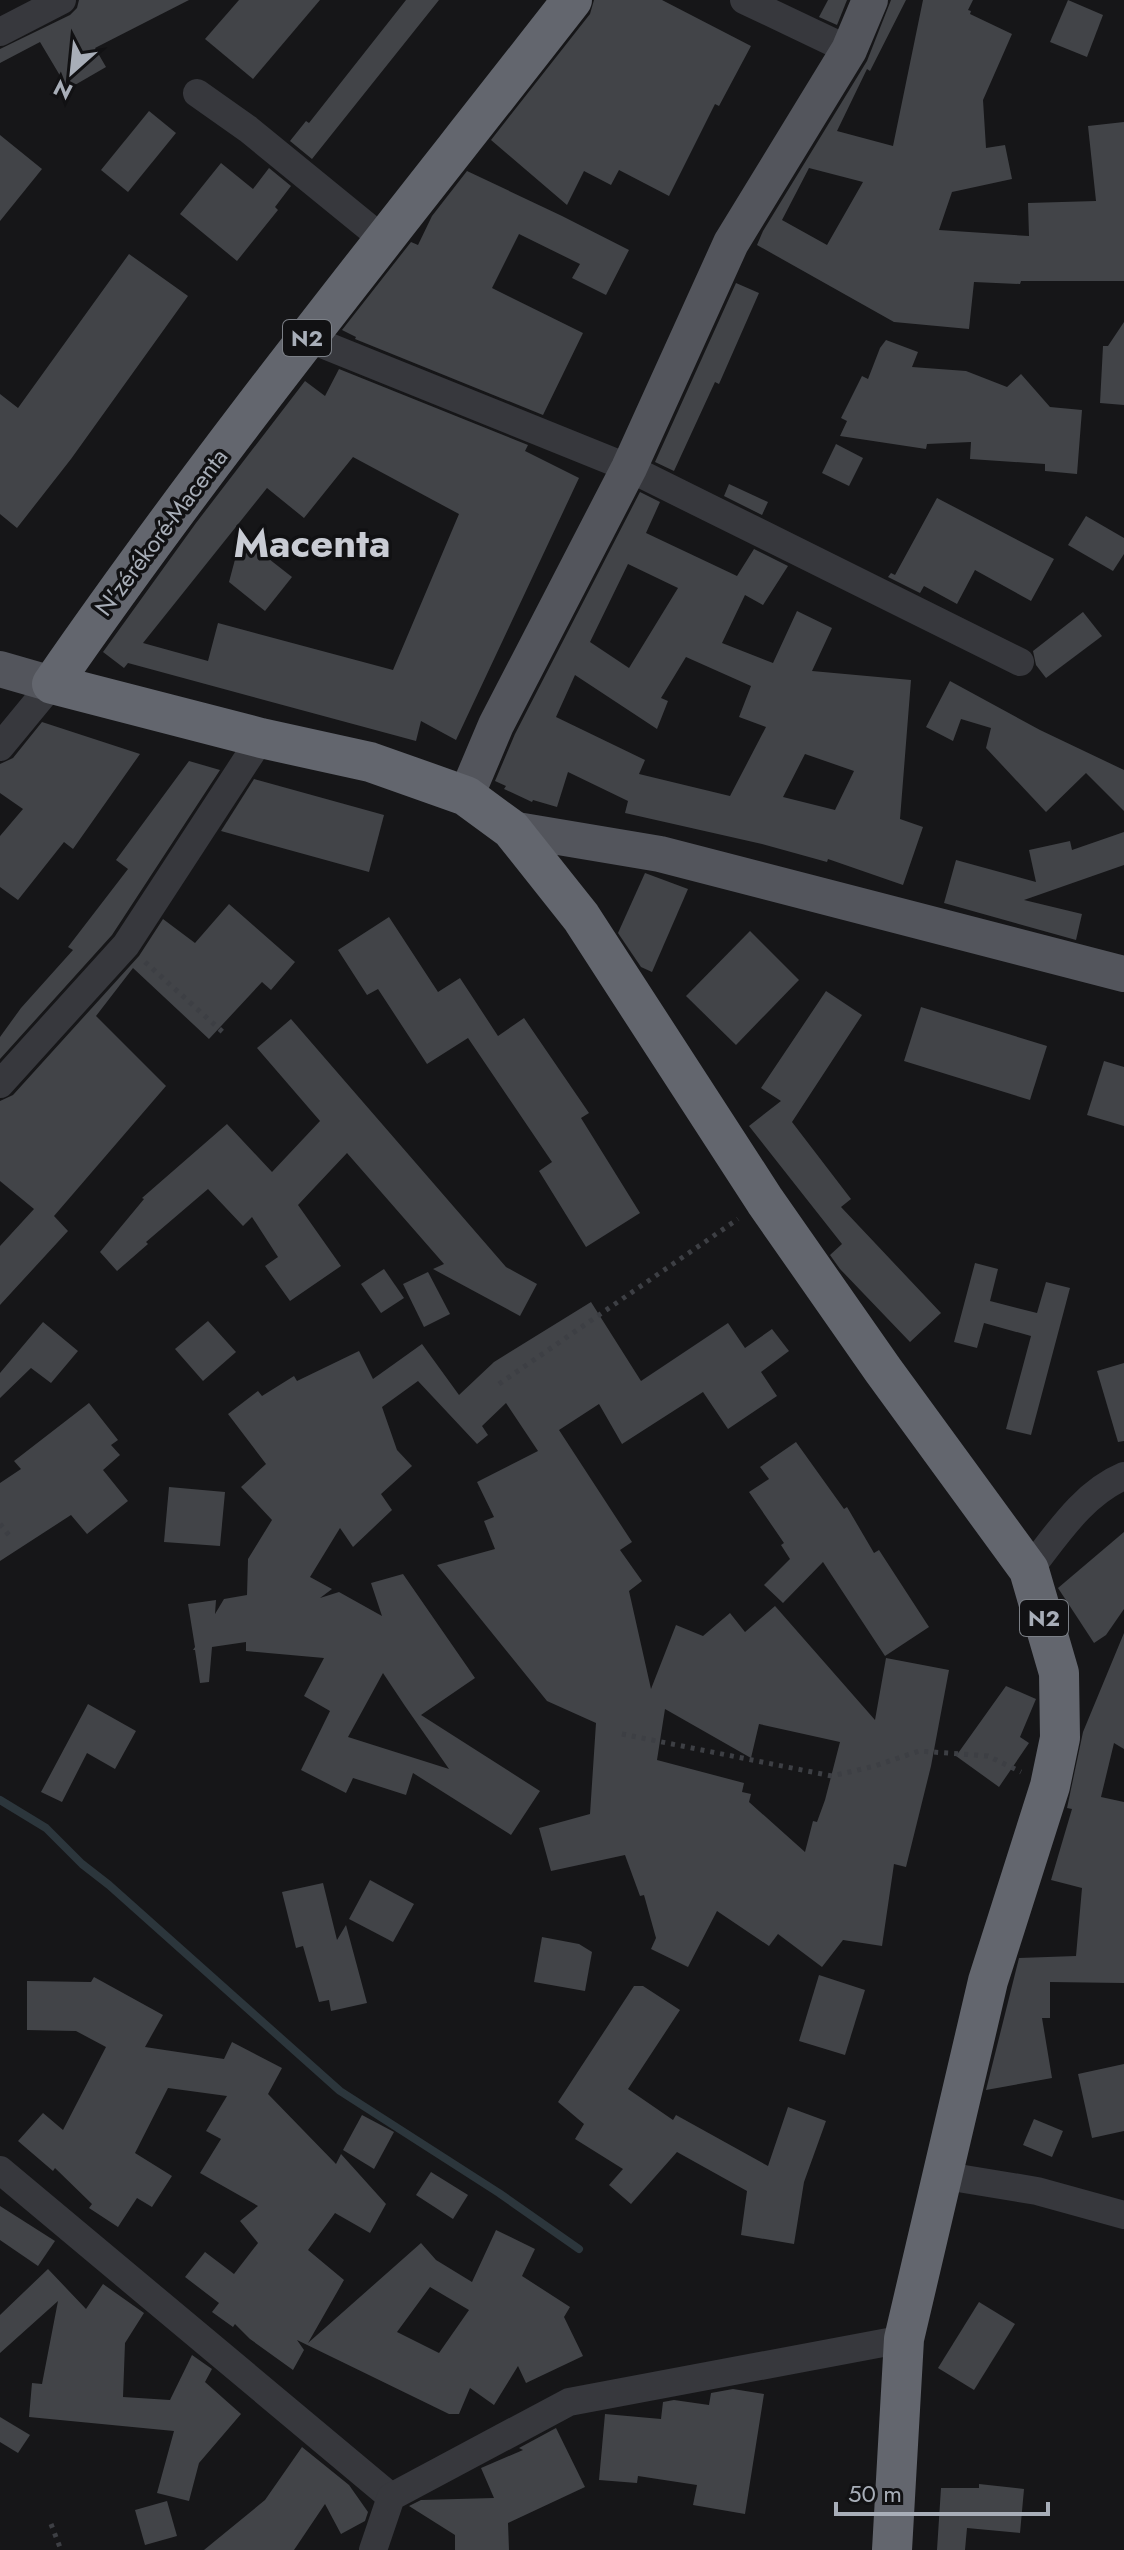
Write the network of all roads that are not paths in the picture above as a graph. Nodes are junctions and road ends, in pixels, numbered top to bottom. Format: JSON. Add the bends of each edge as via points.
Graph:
{"nodes":[{"id":1,"x":62,"y":0,"type":"edge"},
{"id":2,"x":572,"y":0,"type":"edge"},
{"id":3,"x":744,"y":0,"type":"edge"},
{"id":4,"x":870,"y":0,"type":"edge"},
{"id":5,"x":0,"y":32,"type":"edge"},
{"id":6,"x":849,"y":50,"type":"junction"},
{"id":7,"x":197,"y":93,"type":"dead end"},
{"id":8,"x":384,"y":240,"type":"junction"},
{"id":9,"x":307,"y":338,"type":"junction"},
{"id":10,"x":629,"y":468,"type":"junction"},
{"id":11,"x":1020,"y":662,"type":"dead end"},
{"id":12,"x":0,"y":669,"type":"edge"},
{"id":13,"x":52,"y":684,"type":"junction"},
{"id":14,"x":261,"y":738,"type":"junction"},
{"id":15,"x":0,"y":747,"type":"edge"},
{"id":16,"x":466,"y":796,"type":"junction"},
{"id":17,"x":511,"y":829,"type":"junction"},
{"id":18,"x":1124,"y":974,"type":"edge"},
{"id":19,"x":0,"y":1084,"type":"edge"},
{"id":20,"x":1124,"y":1476,"type":"edge"},
{"id":21,"x":1029,"y":1570,"type":"junction"},
{"id":22,"x":0,"y":2170,"type":"edge"},
{"id":23,"x":940,"y":2175,"type":"junction"},
{"id":24,"x":1124,"y":2215,"type":"edge"},
{"id":25,"x":904,"y":2339,"type":"junction"},
{"id":26,"x":391,"y":2497,"type":"junction"},
{"id":27,"x":373,"y":2550,"type":"edge"},
{"id":28,"x":892,"y":2550,"type":"edge"}],
"edges":[{"from":1,"to":5,"type":"street"},
{"from":2,"to":8,"type":"highway","name":"N'zérékoré-Macenta","number":"N2"},
{"from":3,"to":6,"type":"street"},
{"from":4,"to":6,"type":"main road"},
{"from":6,"to":10,"type":"main road","via":[[731,243]]},
{"from":7,"to":8,"type":"street"},
{"from":8,"to":9,"type":"highway","name":"N'zérékoré-Macenta","number":"N2"},
{"from":9,"to":10,"type":"street"},
{"from":9,"to":13,"type":"highway","name":"N'zérékoré-Macenta","number":"N2"},
{"from":10,"to":11,"type":"street"},
{"from":10,"to":16,"type":"main road","via":[[496,725]]},
{"from":12,"to":13,"type":"main road"},
{"from":13,"to":14,"type":"highway","number":"N2"},
{"from":13,"to":15,"type":"street"},
{"from":14,"to":16,"type":"highway","number":"N2","via":[[370,762]]},
{"from":14,"to":19,"type":"street","via":[[126,945]]},
{"from":16,"to":17,"type":"highway","number":"N2"},
{"from":17,"to":18,"type":"main road","via":[[660,854]]},
{"from":17,"to":21,"type":"highway","number":"N2","via":[[581,917],[765,1201]]},
{"from":20,"to":21,"type":"street","via":[[1109,1482],[1071,1516]]},
{"from":21,"to":23,"type":"highway","number":"N2","via":[[1059,1673],[1060,1738],[1050,1786],[988,1981]]},
{"from":22,"to":26,"type":"street"},
{"from":23,"to":24,"type":"street","via":[[1037,2191]]},
{"from":23,"to":25,"type":"highway","number":"N2"},
{"from":25,"to":26,"type":"street","via":[[569,2402]]},
{"from":25,"to":28,"type":"highway","number":"N2"},
{"from":26,"to":27,"type":"street"}]}
